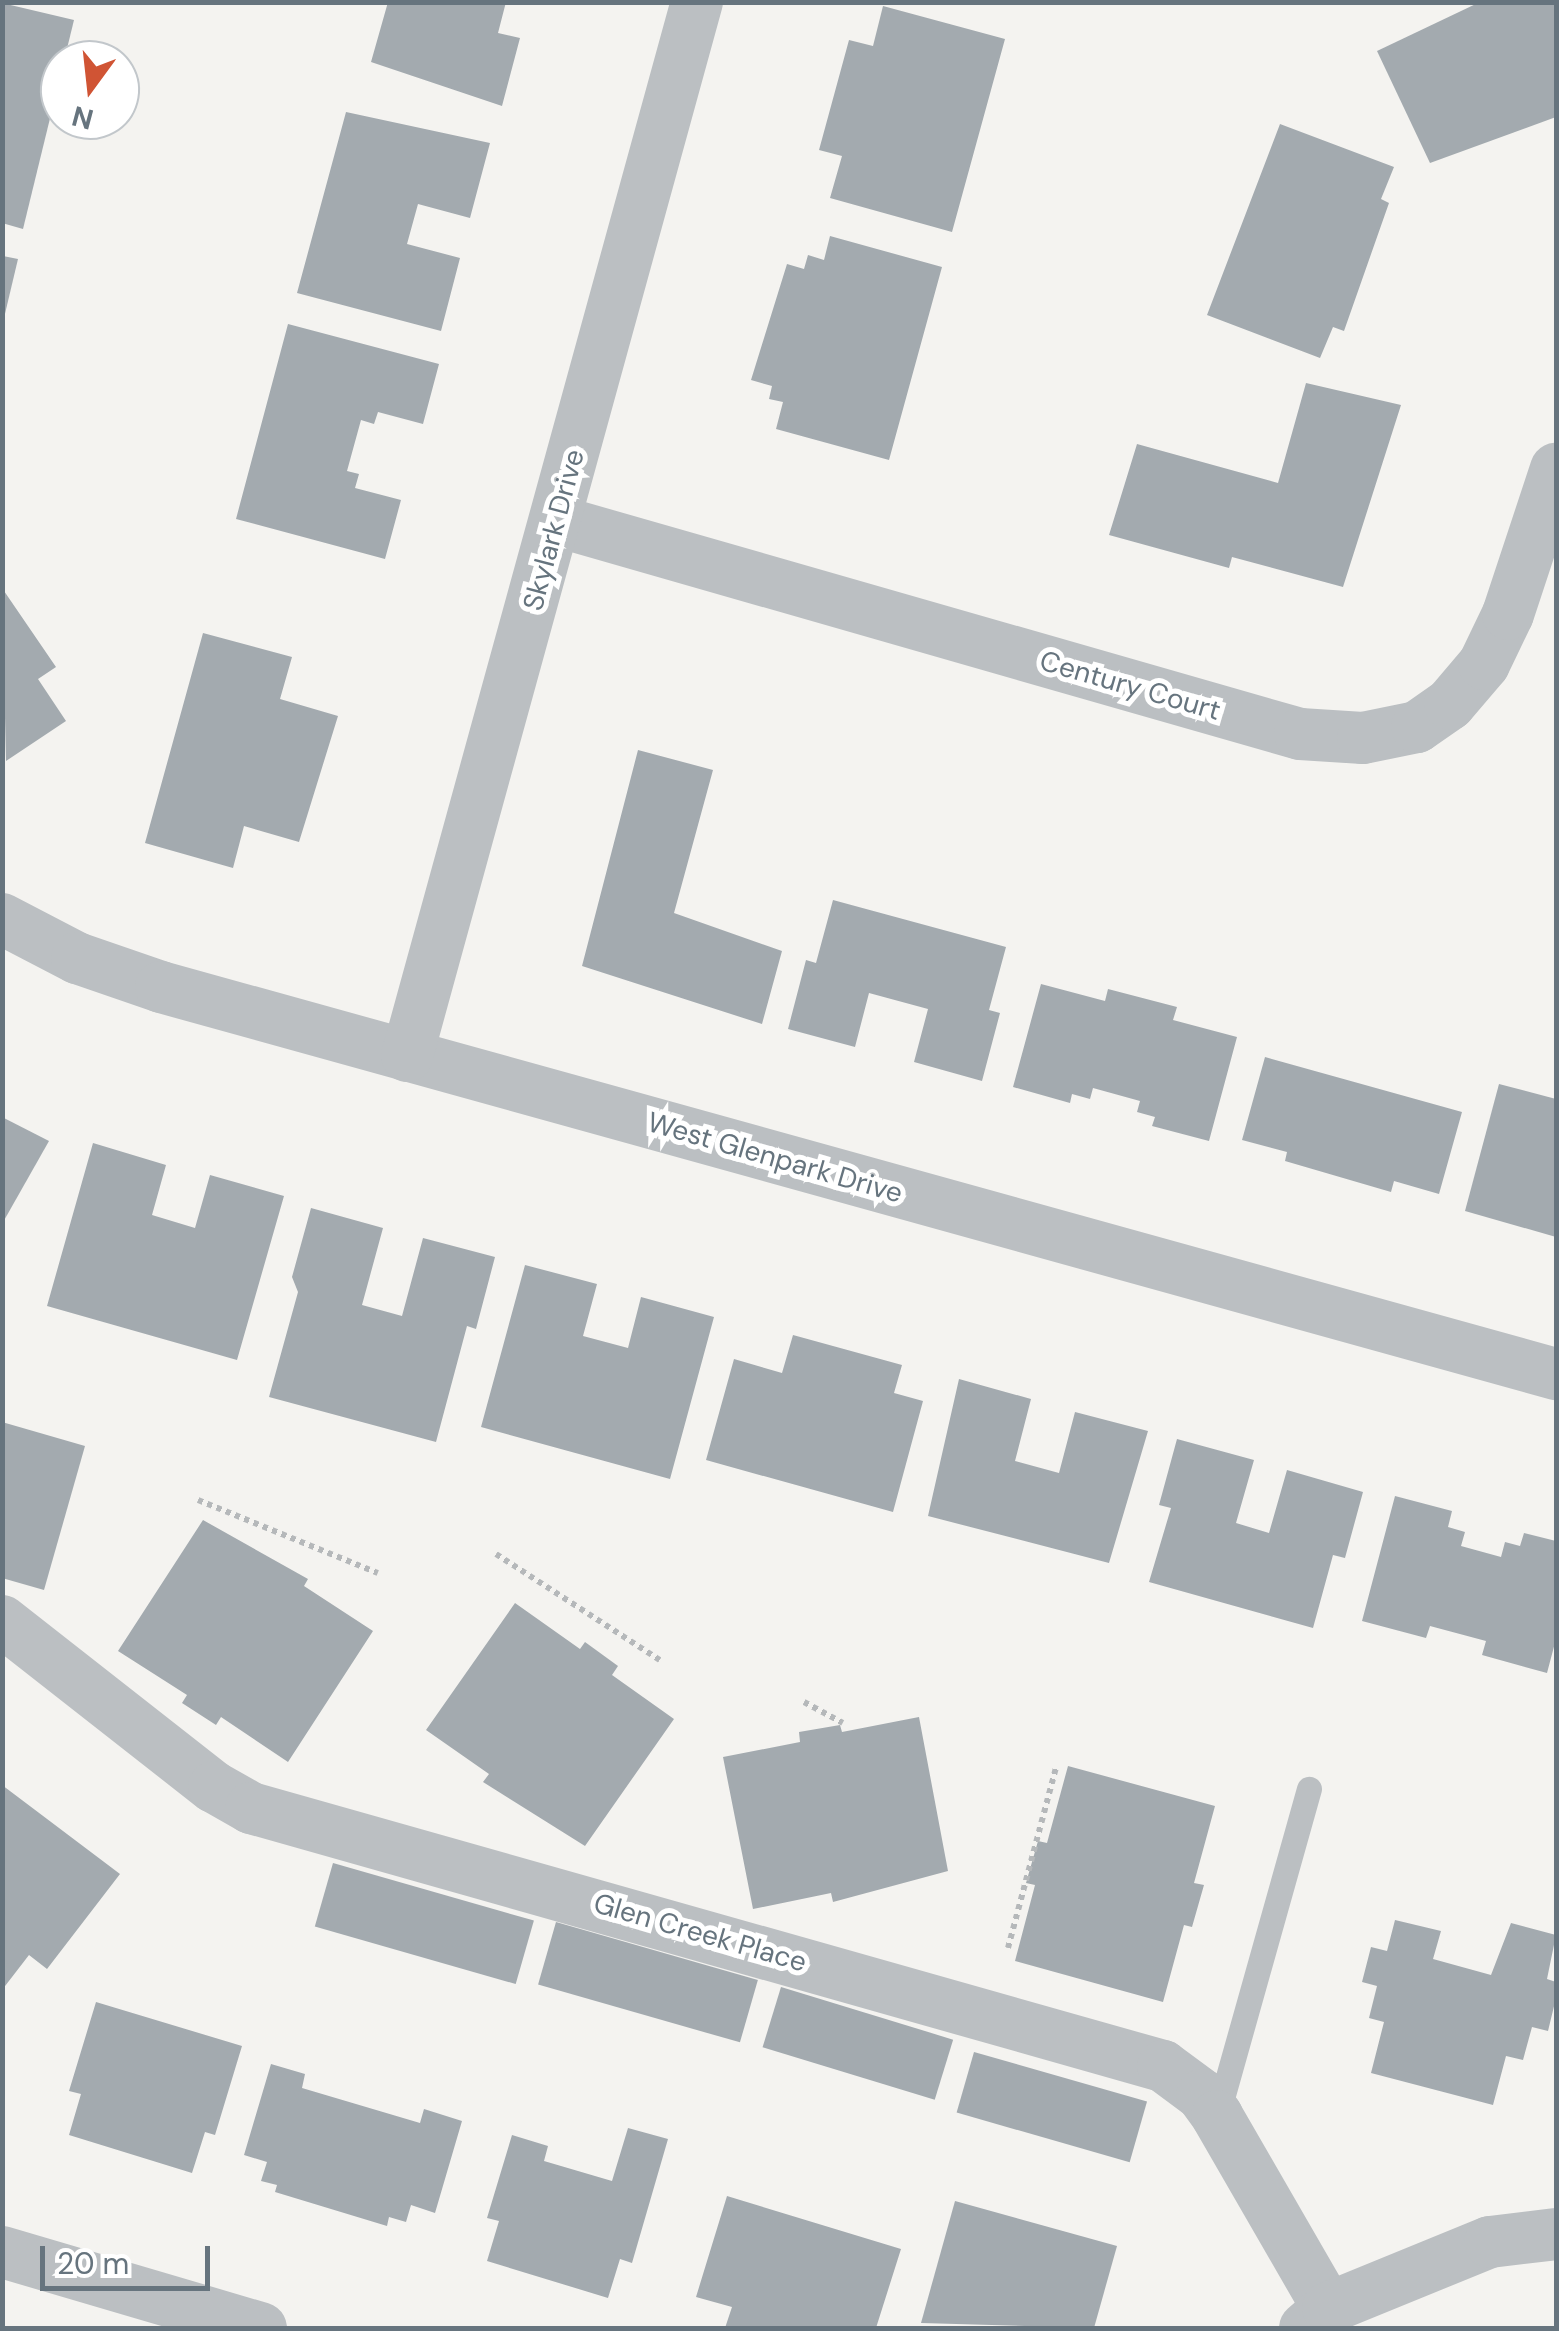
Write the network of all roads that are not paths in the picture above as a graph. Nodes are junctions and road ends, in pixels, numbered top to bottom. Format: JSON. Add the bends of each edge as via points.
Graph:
{"nodes":[{"id":1,"x":697,"y":2,"type":"edge"},
{"id":2,"x":1556,"y":469,"type":"edge"},
{"id":3,"x":557,"y":521,"type":"junction"},
{"id":4,"x":2,"y":920,"type":"edge"},
{"id":5,"x":408,"y":1056,"type":"junction"},
{"id":6,"x":1556,"y":1374,"type":"edge"},
{"id":7,"x":2,"y":1621,"type":"edge"},
{"id":8,"x":1309,"y":1789,"type":"dead end"},
{"id":9,"x":1217,"y":2116,"type":"junction"},
{"id":10,"x":1556,"y":2234,"type":"edge"},
{"id":11,"x":2,"y":2252,"type":"edge"},
{"id":12,"x":1317,"y":2318,"type":"edge"},
{"id":13,"x":261,"y":2328,"type":"edge"}],
"edges":[{"from":1,"to":3,"type":"street","name":"Skylark Drive"},
{"from":2,"to":3,"type":"street","name":"Century Court","via":[[1508,614],[1484,664],[1450,704],[1418,727],[1363,738],[1300,734]]},
{"from":3,"to":5,"type":"street","name":"Skylark Drive"},
{"from":4,"to":5,"type":"street","name":"West Glenpark Drive","via":[[77,958],[160,987]]},
{"from":5,"to":6,"type":"street","name":"West Glenpark Drive"},
{"from":7,"to":9,"type":"street","name":"Glen Creek Place","via":[[214,1788],[251,1808],[1122,2050],[1163,2066]]},
{"from":8,"to":9,"type":"lane"},
{"from":9,"to":12,"type":"street","name":"Glen Creek Place"},
{"from":10,"to":12,"type":"street","via":[[1490,2242]]},
{"from":11,"to":13,"type":"street"}]}
